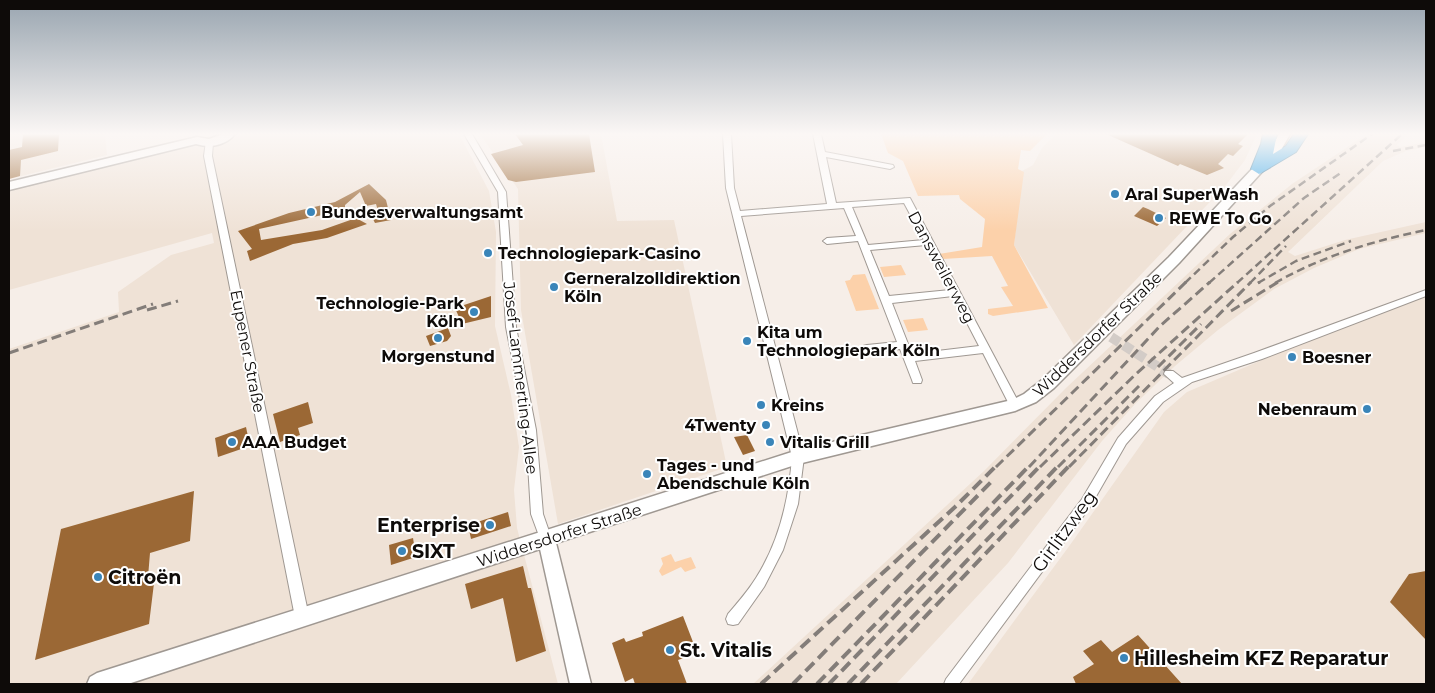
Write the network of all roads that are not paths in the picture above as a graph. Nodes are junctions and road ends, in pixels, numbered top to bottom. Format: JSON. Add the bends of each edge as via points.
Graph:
{"nodes":[{"id":1,"x":84,"y":166,"type":"edge"},
{"id":2,"x":210,"y":166,"type":"edge"},
{"id":3,"x":487,"y":166,"type":"edge"},
{"id":4,"x":727,"y":166,"type":"edge"},
{"id":5,"x":824,"y":166,"type":"edge"},
{"id":6,"x":886,"y":166,"type":"edge"},
{"id":7,"x":1261,"y":166,"type":"edge"},
{"id":8,"x":1263,"y":166,"type":"edge"},
{"id":9,"x":890,"y":167,"type":"dead end"},
{"id":10,"x":1259,"y":169,"type":"junction"},
{"id":11,"x":9,"y":186,"type":"edge"},
{"id":12,"x":847,"y":205,"type":"junction"},
{"id":13,"x":832,"y":206,"type":"junction"},
{"id":14,"x":736,"y":214,"type":"junction"},
{"id":15,"x":860,"y":238,"type":"junction"},
{"id":16,"x":828,"y":241,"type":"dead end"},
{"id":17,"x":929,"y":242,"type":"junction"},
{"id":18,"x":865,"y":248,"type":"junction"},
{"id":19,"x":956,"y":293,"type":"junction"},
{"id":20,"x":1426,"y":293,"type":"edge"},
{"id":21,"x":885,"y":300,"type":"junction"},
{"id":22,"x":903,"y":345,"type":"junction"},
{"id":23,"x":867,"y":349,"type":"dead end"},
{"id":24,"x":985,"y":349,"type":"junction"},
{"id":25,"x":908,"y":358,"type":"junction"},
{"id":26,"x":1169,"y":374,"type":"tunnel mouth"},
{"id":27,"x":917,"y":380,"type":"dead end"},
{"id":28,"x":1181,"y":383,"type":"junction"},
{"id":29,"x":1015,"y":405,"type":"junction"},
{"id":30,"x":798,"y":457,"type":"junction"},
{"id":31,"x":546,"y":540,"type":"junction"},
{"id":32,"x":302,"y":617,"type":"junction"},
{"id":33,"x":733,"y":618,"type":"dead end"},
{"id":34,"x":97,"y":684,"type":"edge"},
{"id":35,"x":581,"y":684,"type":"edge"},
{"id":36,"x":952,"y":684,"type":"edge"}],
"edges":[{"from":1,"to":11,"type":"main road"},
{"from":2,"to":32,"type":"street","name":"Eupener Straße"},
{"from":3,"to":31,"type":"street","name":"Josef-Lammerting-Allee","via":[[502,192],[511,327],[531,430],[537,514]]},
{"from":4,"to":14,"type":"street"},
{"from":5,"to":13,"type":"street"},
{"from":6,"to":9,"type":"street"},
{"from":7,"to":10,"type":"main road","name":"Widdersdorfer Straße"},
{"from":8,"to":10,"type":"highway"},
{"from":10,"to":29,"type":"main road","name":"Widdersdorfer Straße","via":[[1106,334],[1043,389]]},
{"from":12,"to":13,"type":"street","name":"Dansweilerweg"},
{"from":12,"to":15,"type":"street"},
{"from":12,"to":17,"type":"street","name":"Dansweilerweg","via":[[907,200]]},
{"from":13,"to":14,"type":"street","name":"Dansweilerweg"},
{"from":14,"to":30,"type":"street"},
{"from":15,"to":16,"type":"street"},
{"from":15,"to":18,"type":"street"},
{"from":17,"to":18,"type":"street"},
{"from":17,"to":19,"type":"street","name":"Dansweilerweg"},
{"from":18,"to":21,"type":"street"},
{"from":19,"to":21,"type":"street"},
{"from":19,"to":24,"type":"street","name":"Dansweilerweg"},
{"from":20,"to":28,"type":"street","name":"Girlitzweg"},
{"from":21,"to":22,"type":"street","via":[[901,333]]},
{"from":22,"to":23,"type":"street"},
{"from":22,"to":25,"type":"street"},
{"from":24,"to":25,"type":"street"},
{"from":24,"to":29,"type":"street","name":"Dansweilerweg"},
{"from":25,"to":27,"type":"street"},
{"from":26,"to":28,"type":"street"},
{"from":28,"to":36,"type":"street","name":"Girlitzweg","via":[[1159,399],[1122,441],[1086,504]]},
{"from":29,"to":30,"type":"main road","name":"Widdersdorfer Straße"},
{"from":30,"to":31,"type":"main road","name":"Widdersdorfer Straße"},
{"from":30,"to":33,"type":"street","via":[[795,487],[783,532],[763,578]]},
{"from":31,"to":32,"type":"main road","name":"Widdersdorfer Straße"},
{"from":31,"to":35,"type":"main road"},
{"from":32,"to":34,"type":"main road","name":"Widdersdorfer Straße"}]}
